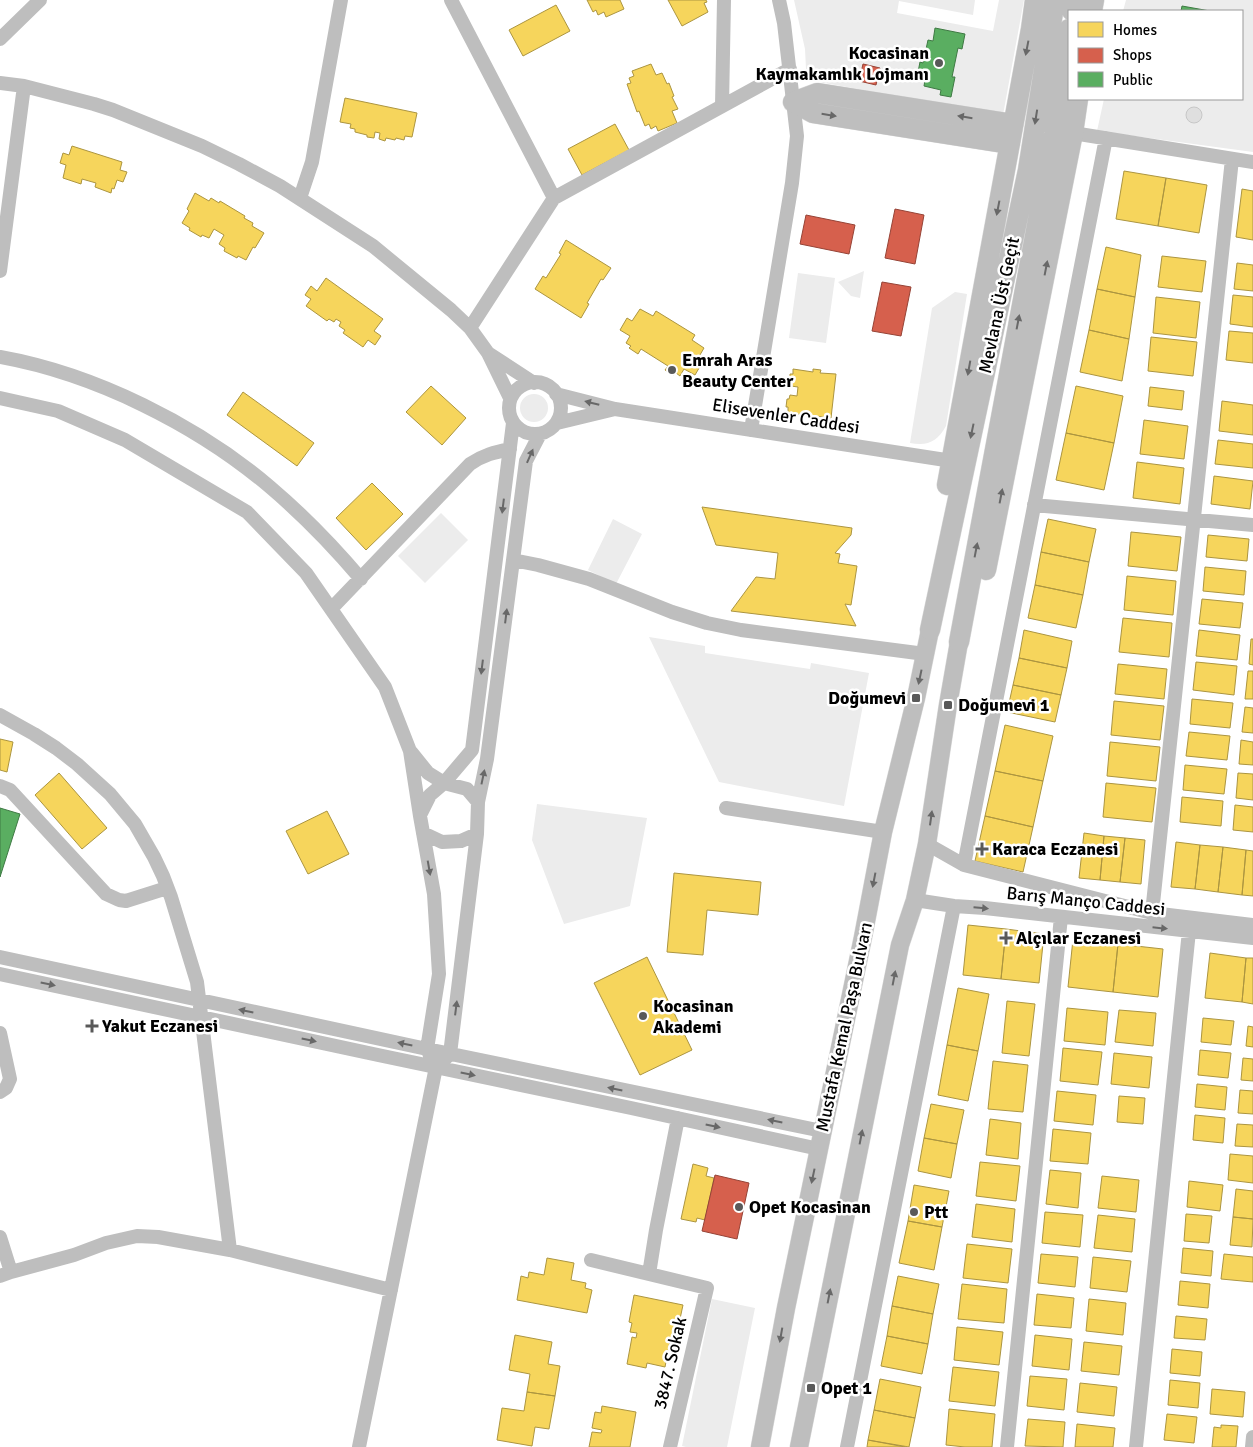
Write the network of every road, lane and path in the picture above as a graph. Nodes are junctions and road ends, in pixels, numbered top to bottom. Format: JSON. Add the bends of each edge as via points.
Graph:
{"nodes":[{"id":1,"x":40,"y":0,"type":"edge"},
{"id":2,"x":342,"y":0,"type":"edge"},
{"id":3,"x":451,"y":0,"type":"edge"},
{"id":4,"x":724,"y":0,"type":"edge"},
{"id":5,"x":779,"y":0,"type":"edge"},
{"id":6,"x":1035,"y":0,"type":"edge"},
{"id":7,"x":1055,"y":0,"type":"edge"},
{"id":8,"x":1068,"y":36,"type":"edge"},
{"id":9,"x":0,"y":39,"type":"edge"},
{"id":10,"x":790,"y":69,"type":"junction"},
{"id":11,"x":0,"y":83,"type":"edge"},
{"id":12,"x":24,"y":86,"type":"junction"},
{"id":13,"x":1078,"y":100,"type":"edge"},
{"id":14,"x":793,"y":102,"type":"junction"},
{"id":15,"x":722,"y":106,"type":"junction"},
{"id":16,"x":1013,"y":124,"type":"junction"},
{"id":17,"x":1073,"y":133,"type":"junction"},
{"id":18,"x":1106,"y":138,"type":"junction"},
{"id":19,"x":1010,"y":144,"type":"junction"},
{"id":20,"x":1232,"y":159,"type":"junction"},
{"id":21,"x":1253,"y":162,"type":"edge"},
{"id":22,"x":300,"y":198,"type":"junction"},
{"id":23,"x":554,"y":198,"type":"junction"},
{"id":24,"x":0,"y":271,"type":"edge"},
{"id":25,"x":470,"y":328,"type":"junction"},
{"id":26,"x":488,"y":353,"type":"junction"},
{"id":27,"x":0,"y":357,"type":"edge"},
{"id":28,"x":534,"y":382,"type":"junction"},
{"id":29,"x":556,"y":394,"type":"junction"},
{"id":30,"x":0,"y":398,"type":"edge"},
{"id":31,"x":510,"y":398,"type":"junction"},
{"id":32,"x":615,"y":409,"type":"junction"},
{"id":33,"x":513,"y":423,"type":"junction"},
{"id":34,"x":557,"y":423,"type":"junction"},
{"id":35,"x":751,"y":430,"type":"junction"},
{"id":36,"x":540,"y":434,"type":"junction"},
{"id":37,"x":510,"y":449,"type":"junction"},
{"id":38,"x":952,"y":461,"type":"junction"},
{"id":39,"x":1034,"y":505,"type":"junction"},
{"id":40,"x":1194,"y":520,"type":"junction"},
{"id":41,"x":1253,"y":525,"type":"edge"},
{"id":42,"x":513,"y":560,"type":"junction"},
{"id":43,"x":361,"y":579,"type":"junction"},
{"id":44,"x":332,"y":608,"type":"junction"},
{"id":45,"x":935,"y":609,"type":"joint"},
{"id":46,"x":930,"y":630,"type":"junction"},
{"id":47,"x":959,"y":642,"type":"junction"},
{"id":48,"x":925,"y":654,"type":"junction"},
{"id":49,"x":0,"y":715,"type":"edge"},
{"id":50,"x":410,"y":751,"type":"junction"},
{"id":51,"x":444,"y":783,"type":"junction"},
{"id":52,"x":0,"y":786,"type":"edge"},
{"id":53,"x":478,"y":802,"type":"junction"},
{"id":54,"x":726,"y":808,"type":"dead end"},
{"id":55,"x":420,"y":816,"type":"junction"},
{"id":56,"x":883,"y":832,"type":"junction"},
{"id":57,"x":423,"y":834,"type":"junction"},
{"id":58,"x":477,"y":834,"type":"junction"},
{"id":59,"x":927,"y":844,"type":"junction"},
{"id":60,"x":964,"y":865,"type":"junction"},
{"id":61,"x":167,"y":888,"type":"junction"},
{"id":62,"x":915,"y":900,"type":"junction"},
{"id":63,"x":954,"y":906,"type":"junction"},
{"id":64,"x":1152,"y":913,"type":"junction"},
{"id":65,"x":1061,"y":917,"type":"junction"},
{"id":66,"x":1253,"y":924,"type":"edge"},
{"id":67,"x":1189,"y":931,"type":"junction"},
{"id":68,"x":1253,"y":938,"type":"edge"},
{"id":69,"x":0,"y":957,"type":"edge"},
{"id":70,"x":0,"y":974,"type":"edge"},
{"id":71,"x":199,"y":1001,"type":"junction"},
{"id":72,"x":200,"y":1017,"type":"junction"},
{"id":73,"x":0,"y":1033,"type":"edge"},
{"id":74,"x":427,"y":1049,"type":"junction"},
{"id":75,"x":450,"y":1054,"type":"junction"},
{"id":76,"x":436,"y":1067,"type":"junction"},
{"id":77,"x":0,"y":1092,"type":"edge"},
{"id":78,"x":678,"y":1118,"type":"junction"},
{"id":79,"x":822,"y":1131,"type":"junction"},
{"id":80,"x":818,"y":1149,"type":"junction"},
{"id":81,"x":0,"y":1237,"type":"edge"},
{"id":82,"x":230,"y":1250,"type":"junction"},
{"id":83,"x":591,"y":1260,"type":"dead end"},
{"id":84,"x":6,"y":1274,"type":"edge"},
{"id":85,"x":649,"y":1274,"type":"junction"},
{"id":86,"x":391,"y":1290,"type":"junction"},
{"id":87,"x":1253,"y":1436,"type":"edge"},
{"id":88,"x":359,"y":1447,"type":"edge"},
{"id":89,"x":670,"y":1447,"type":"edge"},
{"id":90,"x":760,"y":1447,"type":"edge"},
{"id":91,"x":799,"y":1447,"type":"edge"},
{"id":92,"x":847,"y":1447,"type":"edge"},
{"id":93,"x":1007,"y":1447,"type":"edge"},
{"id":94,"x":1136,"y":1447,"type":"edge"},
{"id":95,"x":1252,"y":1447,"type":"edge"}],
"edges":[{"from":1,"to":9,"type":"street"},
{"from":2,"to":22,"type":"street","via":[[312,162]]},
{"from":3,"to":23,"type":"street"},
{"from":4,"to":15,"type":"street"},
{"from":5,"to":10,"type":"street"},
{"from":6,"to":16,"type":"highway","one_way":true},
{"from":7,"to":45,"type":"highway","name":"Mevlana Üst Geçit","one_way":true,"via":[[1028,170]]},
{"from":47,"to":8,"type":"highway","name":"Mevlana Üst Geçit","one_way":true,"via":[[1054,134]]},
{"from":10,"to":14,"type":"street"},
{"from":10,"to":15,"type":"street"},
{"from":11,"to":12,"type":"street"},
{"from":12,"to":22,"type":"street","via":[[94,104],[174,134],[239,164]]},
{"from":12,"to":24,"type":"street"},
{"from":13,"to":17,"type":"highway"},
{"from":16,"to":14,"type":"highway","one_way":true,"via":[[816,93]]},
{"from":14,"to":19,"type":"highway","one_way":true,"via":[[813,113]]},
{"from":14,"to":35,"type":"street","via":[[797,136],[795,163]]},
{"from":15,"to":23,"type":"street"},
{"from":16,"to":19,"type":"highway"},
{"from":17,"to":18,"type":"street"},
{"from":47,"to":17,"type":"highway","one_way":true,"via":[[977,616]]},
{"from":18,"to":20,"type":"street"},
{"from":18,"to":39,"type":"street"},
{"from":19,"to":38,"type":"highway","one_way":true},
{"from":20,"to":21,"type":"street"},
{"from":20,"to":40,"type":"street"},
{"from":22,"to":25,"type":"street","via":[[373,246]]},
{"from":23,"to":25,"type":"street"},
{"from":25,"to":26,"type":"street"},
{"from":26,"to":28,"type":"street"},
{"from":26,"to":31,"type":"street"},
{"from":27,"to":43,"type":"street","via":[[44,367],[97,385],[157,413],[211,444],[278,493]]},
{"from":28,"to":29,"type":"street","via":[[547,385]]},
{"from":28,"to":31,"type":"street","via":[[522,385]]},
{"from":32,"to":29,"type":"street","name":"Elisevenler Caddesi","one_way":true},
{"from":29,"to":34,"type":"street","via":[[561,406]]},
{"from":30,"to":44,"type":"street","via":[[58,412],[125,440],[246,512],[306,573]]},
{"from":31,"to":33,"type":"street","via":[[509,415]]},
{"from":32,"to":34,"type":"street"},
{"from":32,"to":35,"type":"street","name":"Elisevenler Caddesi"},
{"from":33,"to":36,"type":"street","via":[[526,433]]},
{"from":33,"to":37,"type":"street"},
{"from":34,"to":36,"type":"street"},
{"from":35,"to":38,"type":"street","name":"Elisevenler Caddesi"},
{"from":42,"to":36,"type":"street","one_way":true,"via":[[526,461]]},
{"from":37,"to":43,"type":"street","via":[[489,453],[470,464]]},
{"from":37,"to":51,"type":"street","one_way":true,"via":[[472,750]]},
{"from":38,"to":46,"type":"highway","via":[[925,597]]},
{"from":39,"to":40,"type":"street"},
{"from":39,"to":60,"type":"street"},
{"from":40,"to":41,"type":"street"},
{"from":40,"to":64,"type":"street"},
{"from":42,"to":48,"type":"street","via":[[589,578],[672,612],[719,626]]},
{"from":53,"to":42,"type":"street","one_way":true,"via":[[487,759]]},
{"from":43,"to":44,"type":"street"},
{"from":44,"to":50,"type":"street","via":[[385,687]]},
{"from":45,"to":46,"type":"highway","name":"Mustafa Kemal Paşa Bulvarı"},
{"from":46,"to":48,"type":"main road","name":"Mustafa Kemal Paşa Bulvarı"},
{"from":59,"to":47,"type":"main road","one_way":true},
{"from":48,"to":56,"type":"main road","name":"Mustafa Kemal Paşa Bulvarı","one_way":true},
{"from":49,"to":61,"type":"street","via":[[56,748],[110,794],[145,840]]},
{"from":50,"to":51,"type":"street","via":[[428,773]]},
{"from":50,"to":55,"type":"street"},
{"from":51,"to":53,"type":"street","via":[[467,790]]},
{"from":51,"to":55,"type":"street","via":[[430,794]]},
{"from":52,"to":61,"type":"street","via":[[10,790],[106,894],[126,901]]},
{"from":53,"to":58,"type":"street"},
{"from":54,"to":56,"type":"street"},
{"from":55,"to":57,"type":"street"},
{"from":56,"to":79,"type":"main road","name":"Mustafa Kemal Paşa Bulvarı","one_way":true},
{"from":57,"to":58,"type":"street","via":[[442,842],[461,841]]},
{"from":57,"to":74,"type":"street","one_way":true,"via":[[434,894],[439,974]]},
{"from":75,"to":58,"type":"street","one_way":true},
{"from":59,"to":60,"type":"street","name":"Barış Manço Caddesi"},
{"from":59,"to":62,"type":"main road"},
{"from":60,"to":64,"type":"street","name":"Barış Manço Caddesi"},
{"from":61,"to":71,"type":"street","via":[[193,966]]},
{"from":62,"to":63,"type":"street","name":"Barış Manço Caddesi"},
{"from":91,"to":62,"type":"main road","one_way":true,"via":[[900,945]]},
{"from":63,"to":65,"type":"street","name":"Barış Manço Caddesi","one_way":true},
{"from":63,"to":92,"type":"street"},
{"from":64,"to":66,"type":"street","name":"Barış Manço Caddesi"},
{"from":65,"to":67,"type":"street","name":"Barış Manço Caddesi","one_way":true},
{"from":65,"to":93,"type":"street"},
{"from":67,"to":68,"type":"street","name":"Barış Manço Caddesi"},
{"from":67,"to":94,"type":"street"},
{"from":69,"to":71,"type":"street"},
{"from":70,"to":72,"type":"street","one_way":true},
{"from":71,"to":72,"type":"street"},
{"from":74,"to":71,"type":"street","one_way":true},
{"from":72,"to":76,"type":"street","one_way":true},
{"from":72,"to":82,"type":"street"},
{"from":73,"to":77,"type":"street","via":[[10,1076],[8,1085]]},
{"from":74,"to":75,"type":"street"},
{"from":74,"to":76,"type":"street"},
{"from":75,"to":76,"type":"street"},
{"from":79,"to":75,"type":"street","one_way":true},
{"from":76,"to":78,"type":"street","one_way":true},
{"from":76,"to":86,"type":"street"},
{"from":78,"to":80,"type":"street","one_way":true},
{"from":78,"to":85,"type":"street"},
{"from":79,"to":80,"type":"main road","name":"Mustafa Kemal Paşa Bulvarı"},
{"from":80,"to":90,"type":"main road","name":"Mustafa Kemal Paşa Bulvarı","one_way":true},
{"from":81,"to":84,"type":"street"},
{"from":82,"to":84,"type":"street","via":[[137,1236]]},
{"from":82,"to":86,"type":"street"},
{"from":83,"to":85,"type":"street"},
{"from":85,"to":89,"type":"street","name":"3847. Sokak","via":[[707,1288]]},
{"from":86,"to":88,"type":"street"},
{"from":87,"to":95,"type":"street"}]}
